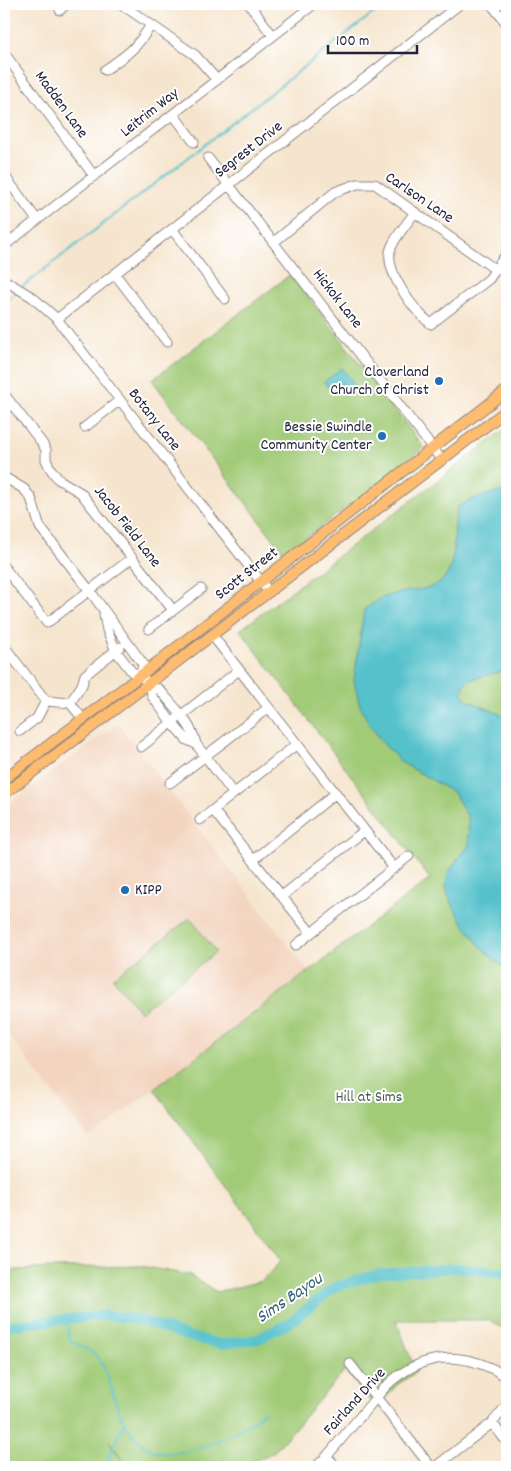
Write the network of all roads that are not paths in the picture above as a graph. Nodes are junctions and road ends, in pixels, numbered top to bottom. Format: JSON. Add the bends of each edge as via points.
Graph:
{"nodes":[{"id":1,"x":121,"y":4,"type":"edge"},
{"id":2,"x":249,"y":4,"type":"edge"},
{"id":3,"x":314,"y":4,"type":"edge"},
{"id":4,"x":460,"y":4,"type":"edge"},
{"id":5,"x":491,"y":4,"type":"edge"},
{"id":6,"x":507,"y":24,"type":"edge"},
{"id":7,"x":151,"y":25,"type":"junction"},
{"id":8,"x":273,"y":36,"type":"junction"},
{"id":9,"x":4,"y":53,"type":"edge"},
{"id":10,"x":105,"y":70,"type":"dead end"},
{"id":11,"x":217,"y":80,"type":"junction"},
{"id":12,"x":173,"y":114,"type":"junction"},
{"id":13,"x":194,"y":142,"type":"dead end"},
{"id":14,"x":208,"y":158,"type":"dead end"},
{"id":15,"x":4,"y":175,"type":"edge"},
{"id":16,"x":94,"y":176,"type":"junction"},
{"id":17,"x":229,"y":185,"type":"junction"},
{"id":18,"x":415,"y":212,"type":"junction"},
{"id":19,"x":37,"y":220,"type":"junction"},
{"id":20,"x":172,"y":229,"type":"junction"},
{"id":21,"x":274,"y":242,"type":"junction"},
{"id":22,"x":4,"y":246,"type":"edge"},
{"id":23,"x":507,"y":253,"type":"edge"},
{"id":24,"x":496,"y":270,"type":"junction"},
{"id":25,"x":115,"y":274,"type":"junction"},
{"id":26,"x":4,"y":280,"type":"edge"},
{"id":27,"x":225,"y":299,"type":"dead end"},
{"id":28,"x":57,"y":319,"type":"junction"},
{"id":29,"x":167,"y":342,"type":"dead end"},
{"id":30,"x":507,"y":390,"type":"edge"},
{"id":31,"x":4,"y":394,"type":"edge"},
{"id":32,"x":120,"y":400,"type":"junction"},
{"id":33,"x":507,"y":410,"type":"edge"},
{"id":34,"x":85,"y":427,"type":"dead end"},
{"id":35,"x":434,"y":449,"type":"junction"},
{"id":36,"x":441,"y":459,"type":"junction"},
{"id":37,"x":4,"y":478,"type":"edge"},
{"id":38,"x":346,"y":516,"type":"junction"},
{"id":39,"x":354,"y":526,"type":"junction"},
{"id":40,"x":132,"y":558,"type":"junction"},
{"id":41,"x":4,"y":567,"type":"edge"},
{"id":42,"x":261,"y":582,"type":"junction"},
{"id":43,"x":201,"y":589,"type":"dead end"},
{"id":44,"x":90,"y":591,"type":"junction"},
{"id":45,"x":269,"y":592,"type":"junction"},
{"id":46,"x":102,"y":610,"type":"junction"},
{"id":47,"x":173,"y":610,"type":"junction"},
{"id":48,"x":149,"y":629,"type":"dead end"},
{"id":49,"x":212,"y":635,"type":"junction"},
{"id":50,"x":125,"y":641,"type":"junction"},
{"id":51,"x":4,"y":646,"type":"edge"},
{"id":52,"x":116,"y":651,"type":"junction"},
{"id":53,"x":239,"y":670,"type":"junction"},
{"id":54,"x":141,"y":675,"type":"junction"},
{"id":55,"x":150,"y":686,"type":"junction"},
{"id":56,"x":46,"y":701,"type":"junction"},
{"id":57,"x":70,"y":703,"type":"junction"},
{"id":58,"x":170,"y":703,"type":"junction"},
{"id":59,"x":268,"y":708,"type":"junction"},
{"id":60,"x":162,"y":710,"type":"junction"},
{"id":61,"x":181,"y":716,"type":"junction"},
{"id":62,"x":82,"y":719,"type":"junction"},
{"id":63,"x":172,"y":723,"type":"junction"},
{"id":64,"x":20,"y":731,"type":"dead end"},
{"id":65,"x":196,"y":744,"type":"junction"},
{"id":66,"x":297,"y":744,"type":"junction"},
{"id":67,"x":141,"y":748,"type":"dead end"},
{"id":68,"x":36,"y":754,"type":"junction"},
{"id":69,"x":205,"y":756,"type":"junction"},
{"id":70,"x":44,"y":764,"type":"junction"},
{"id":71,"x":4,"y":779,"type":"edge"},
{"id":72,"x":170,"y":783,"type":"dead end"},
{"id":73,"x":233,"y":793,"type":"junction"},
{"id":74,"x":4,"y":794,"type":"edge"},
{"id":75,"x":336,"y":794,"type":"junction"},
{"id":76,"x":213,"y":810,"type":"junction"},
{"id":77,"x":200,"y":820,"type":"dead end"},
{"id":78,"x":364,"y":831,"type":"junction"},
{"id":79,"x":409,"y":856,"type":"dead end"},
{"id":80,"x":253,"y":860,"type":"junction"},
{"id":81,"x":394,"y":868,"type":"junction"},
{"id":82,"x":282,"y":896,"type":"junction"},
{"id":83,"x":311,"y":933,"type":"junction"},
{"id":84,"x":296,"y":945,"type":"dead end"},
{"id":85,"x":350,"y":1364,"type":"dead end"},
{"id":86,"x":507,"y":1377,"type":"edge"},
{"id":87,"x":376,"y":1398,"type":"junction"},
{"id":88,"x":507,"y":1405,"type":"edge"},
{"id":89,"x":492,"y":1423,"type":"junction"},
{"id":90,"x":507,"y":1442,"type":"edge"},
{"id":91,"x":327,"y":1456,"type":"junction"},
{"id":92,"x":316,"y":1467,"type":"edge"},
{"id":93,"x":336,"y":1467,"type":"edge"},
{"id":94,"x":431,"y":1467,"type":"edge"},
{"id":95,"x":435,"y":1467,"type":"edge"}],
"edges":[{"from":1,"to":7,"type":"street"},
{"from":2,"to":8,"type":"street"},
{"from":3,"to":8,"type":"street","name":"Leitrim Way"},
{"from":4,"to":17,"type":"street","name":"Segrest Drive"},
{"from":5,"to":6,"type":"street"},
{"from":7,"to":10,"type":"street","via":[[132,51]]},
{"from":7,"to":11,"type":"street","via":[[195,55]]},
{"from":8,"to":11,"type":"street","name":"Leitrim Way"},
{"from":9,"to":16,"type":"street","name":"Madden Lane"},
{"from":11,"to":12,"type":"street","name":"Leitrim Way"},
{"from":12,"to":13,"type":"street"},
{"from":12,"to":16,"type":"street","name":"Leitrim Way"},
{"from":14,"to":17,"type":"street","name":"Hickok Lane"},
{"from":15,"to":19,"type":"street"},
{"from":16,"to":19,"type":"street","name":"Leitrim Way"},
{"from":17,"to":20,"type":"street","name":"Segrest Drive"},
{"from":17,"to":21,"type":"street","name":"Hickok Lane"},
{"from":18,"to":21,"type":"street","name":"Carlson Lane","via":[[375,184],[357,184],[335,192]]},
{"from":18,"to":24,"type":"street","name":"Carlson Lane"},
{"from":18,"to":24,"type":"street","via":[[391,249],[391,267],[396,281],[431,324]]},
{"from":19,"to":22,"type":"street","name":"Leitrim Way"},
{"from":20,"to":25,"type":"street","name":"Segrest Drive"},
{"from":20,"to":27,"type":"street"},
{"from":21,"to":35,"type":"street","name":"Hickok Lane"},
{"from":23,"to":24,"type":"street"},
{"from":25,"to":28,"type":"street","name":"Segrest Drive"},
{"from":25,"to":29,"type":"street"},
{"from":26,"to":28,"type":"street","name":"Botany Lane","via":[[38,301]]},
{"from":28,"to":32,"type":"street","name":"Botany Lane"},
{"from":30,"to":35,"type":"main road","name":"Scott Street"},
{"from":31,"to":40,"type":"street","name":"Jacob Field Lane","via":[[42,443],[46,460],[58,479],[81,493]]},
{"from":32,"to":34,"type":"street"},
{"from":32,"to":42,"type":"street","name":"Botany Lane"},
{"from":33,"to":36,"type":"main road","name":"Scott Street"},
{"from":35,"to":36,"type":"street","name":"Hickok Lane"},
{"from":35,"to":38,"type":"main road","name":"Scott Street"},
{"from":36,"to":39,"type":"main road","name":"Scott Street"},
{"from":37,"to":44,"type":"street","via":[[28,493],[40,527]]},
{"from":38,"to":39,"type":"main road"},
{"from":38,"to":42,"type":"main road","name":"Scott Street"},
{"from":39,"to":45,"type":"main road","name":"Scott Street"},
{"from":40,"to":44,"type":"street"},
{"from":40,"to":47,"type":"street","name":"Jacob Field Lane"},
{"from":41,"to":44,"type":"street","via":[[47,623]]},
{"from":42,"to":45,"type":"street","name":"Botany Lane"},
{"from":42,"to":54,"type":"main road","name":"Scott Street"},
{"from":43,"to":47,"type":"street"},
{"from":44,"to":46,"type":"street"},
{"from":45,"to":49,"type":"main road","name":"Scott Street"},
{"from":46,"to":50,"type":"street"},
{"from":46,"to":52,"type":"street"},
{"from":47,"to":48,"type":"street"},
{"from":49,"to":53,"type":"street"},
{"from":49,"to":55,"type":"main road","name":"Scott Street"},
{"from":50,"to":52,"type":"street"},
{"from":50,"to":54,"type":"street","via":[[143,664]]},
{"from":51,"to":56,"type":"street"},
{"from":52,"to":54,"type":"street","via":[[132,672]]},
{"from":52,"to":57,"type":"street","via":[[85,675]]},
{"from":53,"to":59,"type":"street"},
{"from":53,"to":61,"type":"street"},
{"from":54,"to":55,"type":"street"},
{"from":54,"to":62,"type":"main road","name":"Scott Street"},
{"from":55,"to":58,"type":"street","via":[[159,689]]},
{"from":55,"to":60,"type":"street","via":[[152,696]]},
{"from":55,"to":70,"type":"main road","name":"Scott Street"},
{"from":56,"to":57,"type":"street"},
{"from":56,"to":64,"type":"street","via":[[37,718]]},
{"from":57,"to":62,"type":"street"},
{"from":58,"to":60,"type":"street"},
{"from":58,"to":61,"type":"street"},
{"from":59,"to":66,"type":"street"},
{"from":59,"to":69,"type":"street"},
{"from":60,"to":63,"type":"street"},
{"from":61,"to":63,"type":"street"},
{"from":61,"to":65,"type":"street","via":[[194,734]]},
{"from":62,"to":68,"type":"main road","name":"Scott Street"},
{"from":63,"to":65,"type":"street","via":[[187,740]]},
{"from":63,"to":67,"type":"street"},
{"from":65,"to":69,"type":"street"},
{"from":66,"to":73,"type":"street"},
{"from":66,"to":75,"type":"street"},
{"from":68,"to":70,"type":"main road"},
{"from":68,"to":71,"type":"main road","name":"Scott Street"},
{"from":69,"to":72,"type":"street"},
{"from":69,"to":73,"type":"street"},
{"from":70,"to":74,"type":"main road","name":"Scott Street"},
{"from":73,"to":76,"type":"street"},
{"from":75,"to":78,"type":"street"},
{"from":75,"to":80,"type":"street"},
{"from":76,"to":77,"type":"street"},
{"from":76,"to":80,"type":"street"},
{"from":78,"to":81,"type":"street"},
{"from":78,"to":82,"type":"street"},
{"from":79,"to":81,"type":"street"},
{"from":80,"to":82,"type":"street"},
{"from":81,"to":83,"type":"street"},
{"from":82,"to":83,"type":"street"},
{"from":83,"to":84,"type":"street"},
{"from":85,"to":87,"type":"street"},
{"from":86,"to":87,"type":"street","name":"Fairland Drive","via":[[472,1360],[438,1358],[406,1370]]},
{"from":87,"to":91,"type":"street","name":"Fairland Drive"},
{"from":87,"to":94,"type":"street"},
{"from":88,"to":89,"type":"street"},
{"from":89,"to":90,"type":"street"},
{"from":89,"to":95,"type":"street"},
{"from":91,"to":92,"type":"street","name":"Fairland Drive"},
{"from":91,"to":93,"type":"street"}]}
